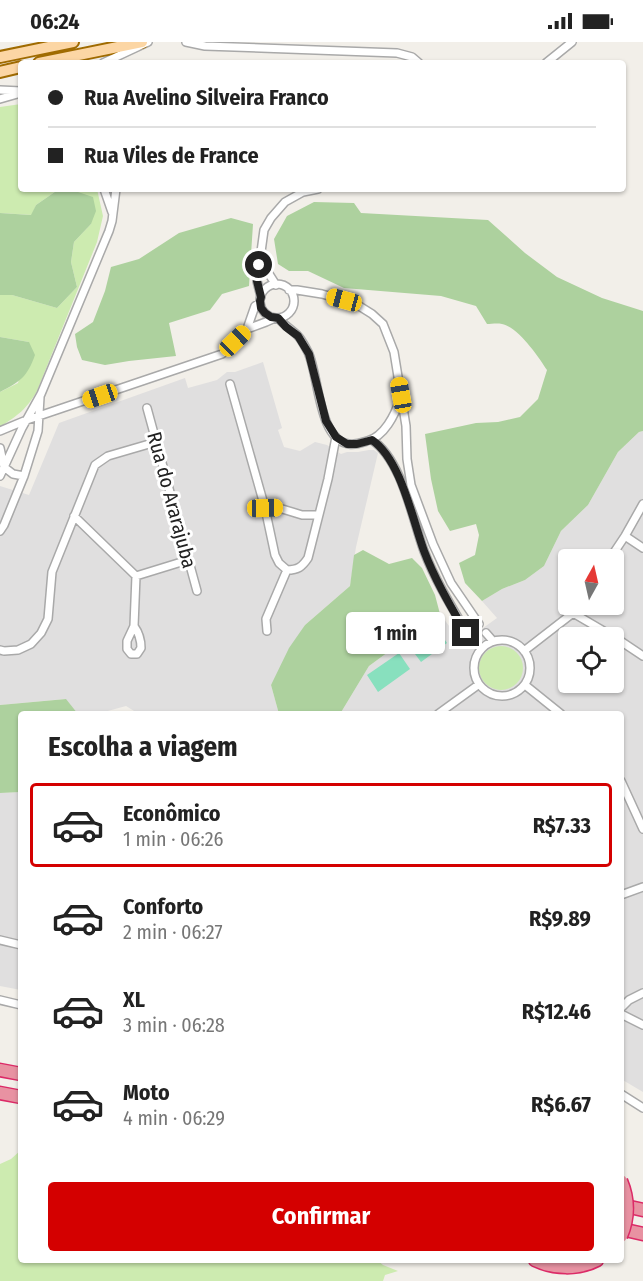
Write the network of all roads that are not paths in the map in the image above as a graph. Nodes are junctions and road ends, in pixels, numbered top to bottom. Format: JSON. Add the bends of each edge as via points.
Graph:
{"nodes":[{"id":1,"x":73,"y":42,"type":"edge"},
{"id":2,"x":142,"y":42,"type":"edge"},
{"id":3,"x":148,"y":42,"type":"edge"},
{"id":4,"x":186,"y":42,"type":"edge"},
{"id":5,"x":572,"y":42,"type":"edge"},
{"id":6,"x":0,"y":57,"type":"edge"},
{"id":7,"x":54,"y":60,"type":"edge"},
{"id":8,"x":109,"y":60,"type":"edge"},
{"id":9,"x":416,"y":60,"type":"edge"},
{"id":10,"x":550,"y":60,"type":"edge"},
{"id":11,"x":18,"y":68,"type":"edge"},
{"id":12,"x":0,"y":72,"type":"edge"},
{"id":13,"x":0,"y":90,"type":"edge"},
{"id":14,"x":18,"y":92,"type":"edge"},
{"id":15,"x":18,"y":93,"type":"edge"},
{"id":16,"x":0,"y":99,"type":"edge"},
{"id":17,"x":105,"y":192,"type":"edge"},
{"id":18,"x":115,"y":192,"type":"edge"},
{"id":19,"x":303,"y":192,"type":"edge"},
{"id":20,"x":112,"y":212,"type":"junction"},
{"id":21,"x":261,"y":248,"type":"junction"},
{"id":22,"x":276,"y":285,"type":"junction"},
{"id":23,"x":289,"y":290,"type":"junction"},
{"id":24,"x":261,"y":300,"type":"junction"},
{"id":25,"x":276,"y":318,"type":"junction"},
{"id":26,"x":248,"y":329,"type":"junction"},
{"id":27,"x":230,"y":384,"type":"dead end"},
{"id":28,"x":41,"y":394,"type":"junction"},
{"id":29,"x":401,"y":395,"type":"junction"},
{"id":30,"x":147,"y":408,"type":"dead end"},
{"id":31,"x":39,"y":417,"type":"junction"},
{"id":32,"x":26,"y":420,"type":"junction"},
{"id":33,"x":0,"y":431,"type":"edge"},
{"id":34,"x":336,"y":437,"type":"junction"},
{"id":35,"x":372,"y":440,"type":"junction"},
{"id":36,"x":156,"y":442,"type":"junction"},
{"id":37,"x":0,"y":448,"type":"edge"},
{"id":38,"x":4,"y":467,"type":"junction"},
{"id":39,"x":0,"y":476,"type":"edge"},
{"id":40,"x":24,"y":476,"type":"junction"},
{"id":41,"x":643,"y":504,"type":"edge"},
{"id":42,"x":265,"y":508,"type":"junction"},
{"id":43,"x":0,"y":510,"type":"edge"},
{"id":44,"x":9,"y":512,"type":"junction"},
{"id":45,"x":318,"y":515,"type":"junction"},
{"id":46,"x":74,"y":516,"type":"junction"},
{"id":47,"x":0,"y":531,"type":"edge"},
{"id":48,"x":625,"y":536,"type":"junction"},
{"id":49,"x":643,"y":548,"type":"edge"},
{"id":50,"x":616,"y":549,"type":"edge"},
{"id":51,"x":188,"y":560,"type":"junction"},
{"id":52,"x":288,"y":570,"type":"junction"},
{"id":53,"x":136,"y":576,"type":"junction"},
{"id":54,"x":196,"y":591,"type":"dead end"},
{"id":55,"x":570,"y":615,"type":"edge"},
{"id":56,"x":576,"y":615,"type":"edge"},
{"id":57,"x":479,"y":624,"type":"dead end"},
{"id":58,"x":134,"y":626,"type":"dead end"},
{"id":59,"x":267,"y":631,"type":"dead end"},
{"id":60,"x":466,"y":633,"type":"tunnel mouth"},
{"id":61,"x":486,"y":633,"type":"dead end"},
{"id":62,"x":493,"y":642,"type":"junction"},
{"id":63,"x":473,"y":643,"type":"tunnel mouth"},
{"id":64,"x":0,"y":650,"type":"edge"},
{"id":65,"x":524,"y":651,"type":"junction"},
{"id":66,"x":478,"y":652,"type":"junction"},
{"id":67,"x":643,"y":656,"type":"edge"},
{"id":68,"x":478,"y":685,"type":"junction"},
{"id":69,"x":525,"y":685,"type":"junction"},
{"id":70,"x":442,"y":711,"type":"edge"},
{"id":71,"x":557,"y":711,"type":"edge"},
{"id":72,"x":624,"y":788,"type":"edge"},
{"id":73,"x":643,"y":829,"type":"edge"},
{"id":74,"x":643,"y":887,"type":"edge"},
{"id":75,"x":624,"y":894,"type":"edge"},
{"id":76,"x":0,"y":940,"type":"edge"},
{"id":77,"x":18,"y":944,"type":"edge"},
{"id":78,"x":643,"y":993,"type":"edge"},
{"id":79,"x":0,"y":1000,"type":"edge"},
{"id":80,"x":18,"y":1004,"type":"edge"},
{"id":81,"x":624,"y":1005,"type":"edge"},
{"id":82,"x":624,"y":1016,"type":"edge"},
{"id":83,"x":643,"y":1025,"type":"edge"},
{"id":84,"x":0,"y":1070,"type":"edge"},
{"id":85,"x":18,"y":1073,"type":"edge"},
{"id":86,"x":0,"y":1093,"type":"edge"},
{"id":87,"x":18,"y":1096,"type":"edge"},
{"id":88,"x":624,"y":1096,"type":"edge"},
{"id":89,"x":643,"y":1108,"type":"edge"},
{"id":90,"x":624,"y":1190,"type":"edge"},
{"id":91,"x":624,"y":1206,"type":"edge"},
{"id":92,"x":643,"y":1210,"type":"edge"},
{"id":93,"x":624,"y":1226,"type":"edge"},
{"id":94,"x":624,"y":1230,"type":"edge"},
{"id":95,"x":643,"y":1234,"type":"edge"},
{"id":96,"x":542,"y":1263,"type":"edge"},
{"id":97,"x":588,"y":1263,"type":"edge"}],
"edges":[{"from":1,"to":6,"type":"main road"},
{"from":2,"to":7,"type":"main road"},
{"from":3,"to":8,"type":"street"},
{"from":4,"to":9,"type":"street","via":[[205,46],[397,53]]},
{"from":5,"to":10,"type":"street"},
{"from":11,"to":12,"type":"main road"},
{"from":13,"to":14,"type":"street"},
{"from":15,"to":16,"type":"street"},
{"from":17,"to":20,"type":"street"},
{"from":18,"to":20,"type":"street"},
{"from":19,"to":21,"type":"street","via":[[285,202],[271,218]]},
{"from":20,"to":28,"type":"street","via":[[109,231]]},
{"from":21,"to":22,"type":"street"},
{"from":21,"to":24,"type":"street","via":[[257,281]]},
{"from":22,"to":23,"type":"street"},
{"from":22,"to":24,"type":"street","via":[[266,288]]},
{"from":23,"to":25,"type":"street","via":[[293,306],[290,312]]},
{"from":23,"to":29,"type":"street","via":[[344,300],[378,319],[394,352]]},
{"from":24,"to":25,"type":"street","via":[[265,313]]},
{"from":24,"to":26,"type":"street","via":[[255,306]]},
{"from":25,"to":26,"type":"street"},
{"from":25,"to":34,"type":"street","via":[[298,336],[309,354],[326,421]]},
{"from":26,"to":31,"type":"street","via":[[222,354]]},
{"from":27,"to":42,"type":"street"},
{"from":28,"to":31,"type":"street"},
{"from":28,"to":32,"type":"street"},
{"from":29,"to":35,"type":"street","via":[[389,424]]},
{"from":29,"to":57,"type":"street","via":[[411,485],[451,583]]},
{"from":30,"to":36,"type":"street","name":"Rua do Ararajuba"},
{"from":31,"to":32,"type":"street"},
{"from":31,"to":40,"type":"street"},
{"from":32,"to":33,"type":"street"},
{"from":32,"to":38,"type":"street"},
{"from":34,"to":35,"type":"street","via":[[347,444]]},
{"from":34,"to":45,"type":"street"},
{"from":35,"to":60,"type":"street","via":[[395,467],[424,552]]},
{"from":36,"to":46,"type":"street","via":[[108,456],[95,465]]},
{"from":36,"to":51,"type":"street","name":"Rua do Ararajuba"},
{"from":37,"to":38,"type":"street"},
{"from":38,"to":39,"type":"street"},
{"from":38,"to":40,"type":"street"},
{"from":40,"to":44,"type":"street"},
{"from":41,"to":48,"type":"street"},
{"from":42,"to":45,"type":"street"},
{"from":42,"to":52,"type":"street","via":[[275,555]]},
{"from":43,"to":44,"type":"street"},
{"from":44,"to":47,"type":"street"},
{"from":45,"to":52,"type":"street","via":[[308,558],[297,570]]},
{"from":46,"to":53,"type":"street"},
{"from":46,"to":64,"type":"street","via":[[52,572],[48,619],[41,633],[25,647]]},
{"from":48,"to":49,"type":"street"},
{"from":48,"to":50,"type":"street"},
{"from":51,"to":53,"type":"street"},
{"from":51,"to":54,"type":"street","name":"Rua do Ararajuba"},
{"from":52,"to":59,"type":"street","via":[[267,619]]},
{"from":53,"to":58,"type":"street"},
{"from":55,"to":65,"type":"street"},
{"from":56,"to":67,"type":"street"},
{"from":61,"to":62,"type":"street"},
{"from":62,"to":65,"type":"street","via":[[510,641]]},
{"from":62,"to":66,"type":"street"},
{"from":63,"to":66,"type":"street"},
{"from":65,"to":69,"type":"street","via":[[530,668]]},
{"from":66,"to":68,"type":"street","via":[[473,665]]},
{"from":68,"to":69,"type":"street","via":[[488,694],[501,697],[514,694]]},
{"from":68,"to":70,"type":"street"},
{"from":69,"to":71,"type":"street"},
{"from":72,"to":73,"type":"street"},
{"from":74,"to":75,"type":"street"},
{"from":76,"to":77,"type":"street"},
{"from":78,"to":81,"type":"street"},
{"from":79,"to":80,"type":"street"},
{"from":82,"to":83,"type":"street"},
{"from":84,"to":85,"type":"highway"},
{"from":86,"to":87,"type":"highway"},
{"from":88,"to":89,"type":"street"},
{"from":90,"to":93,"type":"highway","bridge":true,"via":[[628,1209]]},
{"from":91,"to":92,"type":"highway"},
{"from":94,"to":95,"type":"highway"},
{"from":96,"to":97,"type":"highway","via":[[577,1267]]}]}
